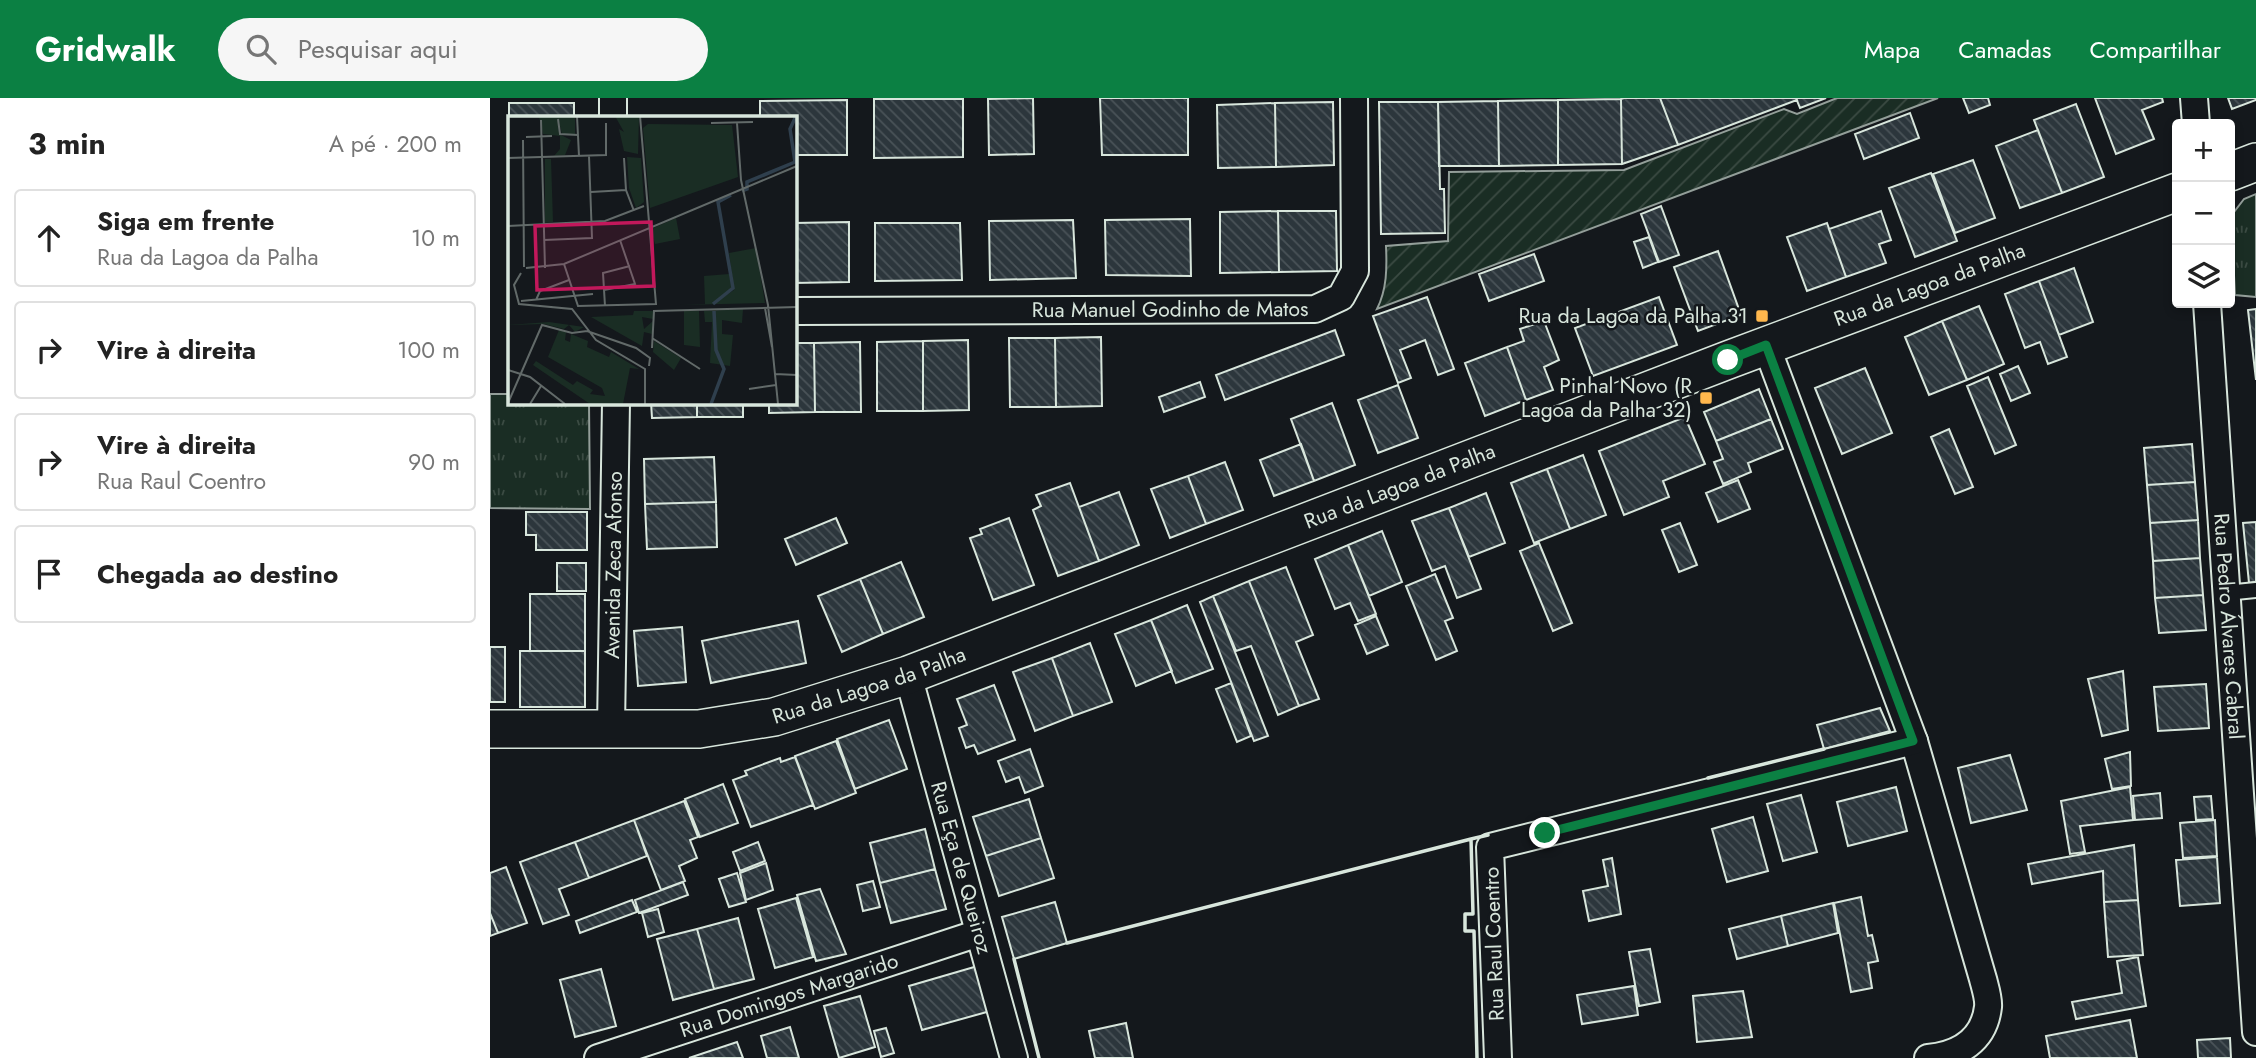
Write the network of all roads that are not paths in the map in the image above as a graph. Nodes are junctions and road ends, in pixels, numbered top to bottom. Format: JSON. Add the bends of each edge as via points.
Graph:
{"nodes":[{"id":1,"x":612,"y":98,"type":"edge"},
{"id":2,"x":1354,"y":98,"type":"edge"},
{"id":3,"x":2194,"y":98,"type":"edge"},
{"id":4,"x":614,"y":116,"type":"edge"},
{"id":5,"x":2196,"y":119,"type":"edge"},
{"id":6,"x":2256,"y":162,"type":"edge"},
{"id":7,"x":2235,"y":170,"type":"edge"},
{"id":8,"x":2172,"y":194,"type":"edge"},
{"id":9,"x":2207,"y":308,"type":"edge"},
{"id":10,"x":796,"y":311,"type":"edge"},
{"id":11,"x":1766,"y":345,"type":"junction"},
{"id":12,"x":617,"y":404,"type":"edge"},
{"id":13,"x":2256,"y":590,"type":"edge"},
{"id":14,"x":2226,"y":593,"type":"junction"},
{"id":15,"x":908,"y":675,"type":"junction"},
{"id":16,"x":611,"y":728,"type":"junction"},
{"id":17,"x":490,"y":729,"type":"edge"},
{"id":18,"x":1913,"y":741,"type":"junction"},
{"id":19,"x":2248,"y":785,"type":"edge"},
{"id":20,"x":979,"y":933,"type":"junction"},
{"id":21,"x":2256,"y":1032,"type":"edge"},
{"id":22,"x":598,"y":1058,"type":"edge"},
{"id":23,"x":1014,"y":1058,"type":"edge"},
{"id":24,"x":1498,"y":1058,"type":"edge"},
{"id":25,"x":1928,"y":1058,"type":"edge"}],
"edges":[{"from":1,"to":4,"type":"street"},
{"from":2,"to":10,"type":"street","name":"Rua Manuel Godinho de Matos","via":[[1355,271],[1341,297],[1315,309]]},
{"from":3,"to":5,"type":"street"},
{"from":6,"to":7,"type":"street"},
{"from":8,"to":11,"type":"street","name":"Rua da Lagoa da Palha"},
{"from":9,"to":14,"type":"street","name":"Rua Pedro Álvares Cabral"},
{"from":11,"to":15,"type":"street","name":"Rua da Lagoa da Palha"},
{"from":11,"to":18,"type":"street"},
{"from":12,"to":16,"type":"street","name":"Avenida Zeca Afonso"},
{"from":13,"to":14,"type":"lane"},
{"from":14,"to":19,"type":"street","name":"Rua Pedro Álvares Cabral"},
{"from":15,"to":16,"type":"street","name":"Rua da Lagoa da Palha","via":[[774,717],[699,729]]},
{"from":15,"to":20,"type":"street","name":"Rua Eça de Queiroz"},
{"from":16,"to":17,"type":"street","name":"Rua da Lagoa da Palha"},
{"from":18,"to":24,"type":"street","name":"Rua Raul Coentro","via":[[1490,847]]},
{"from":18,"to":25,"type":"street","via":[[1988,1006],[1980,1030],[1966,1048]]},
{"from":19,"to":21,"type":"street","name":"Rua Pedro Álvares Cabral"},
{"from":20,"to":22,"type":"street","name":"Rua Domingos Margarido"},
{"from":20,"to":23,"type":"street","name":"Rua Eça de Queiroz"}]}
